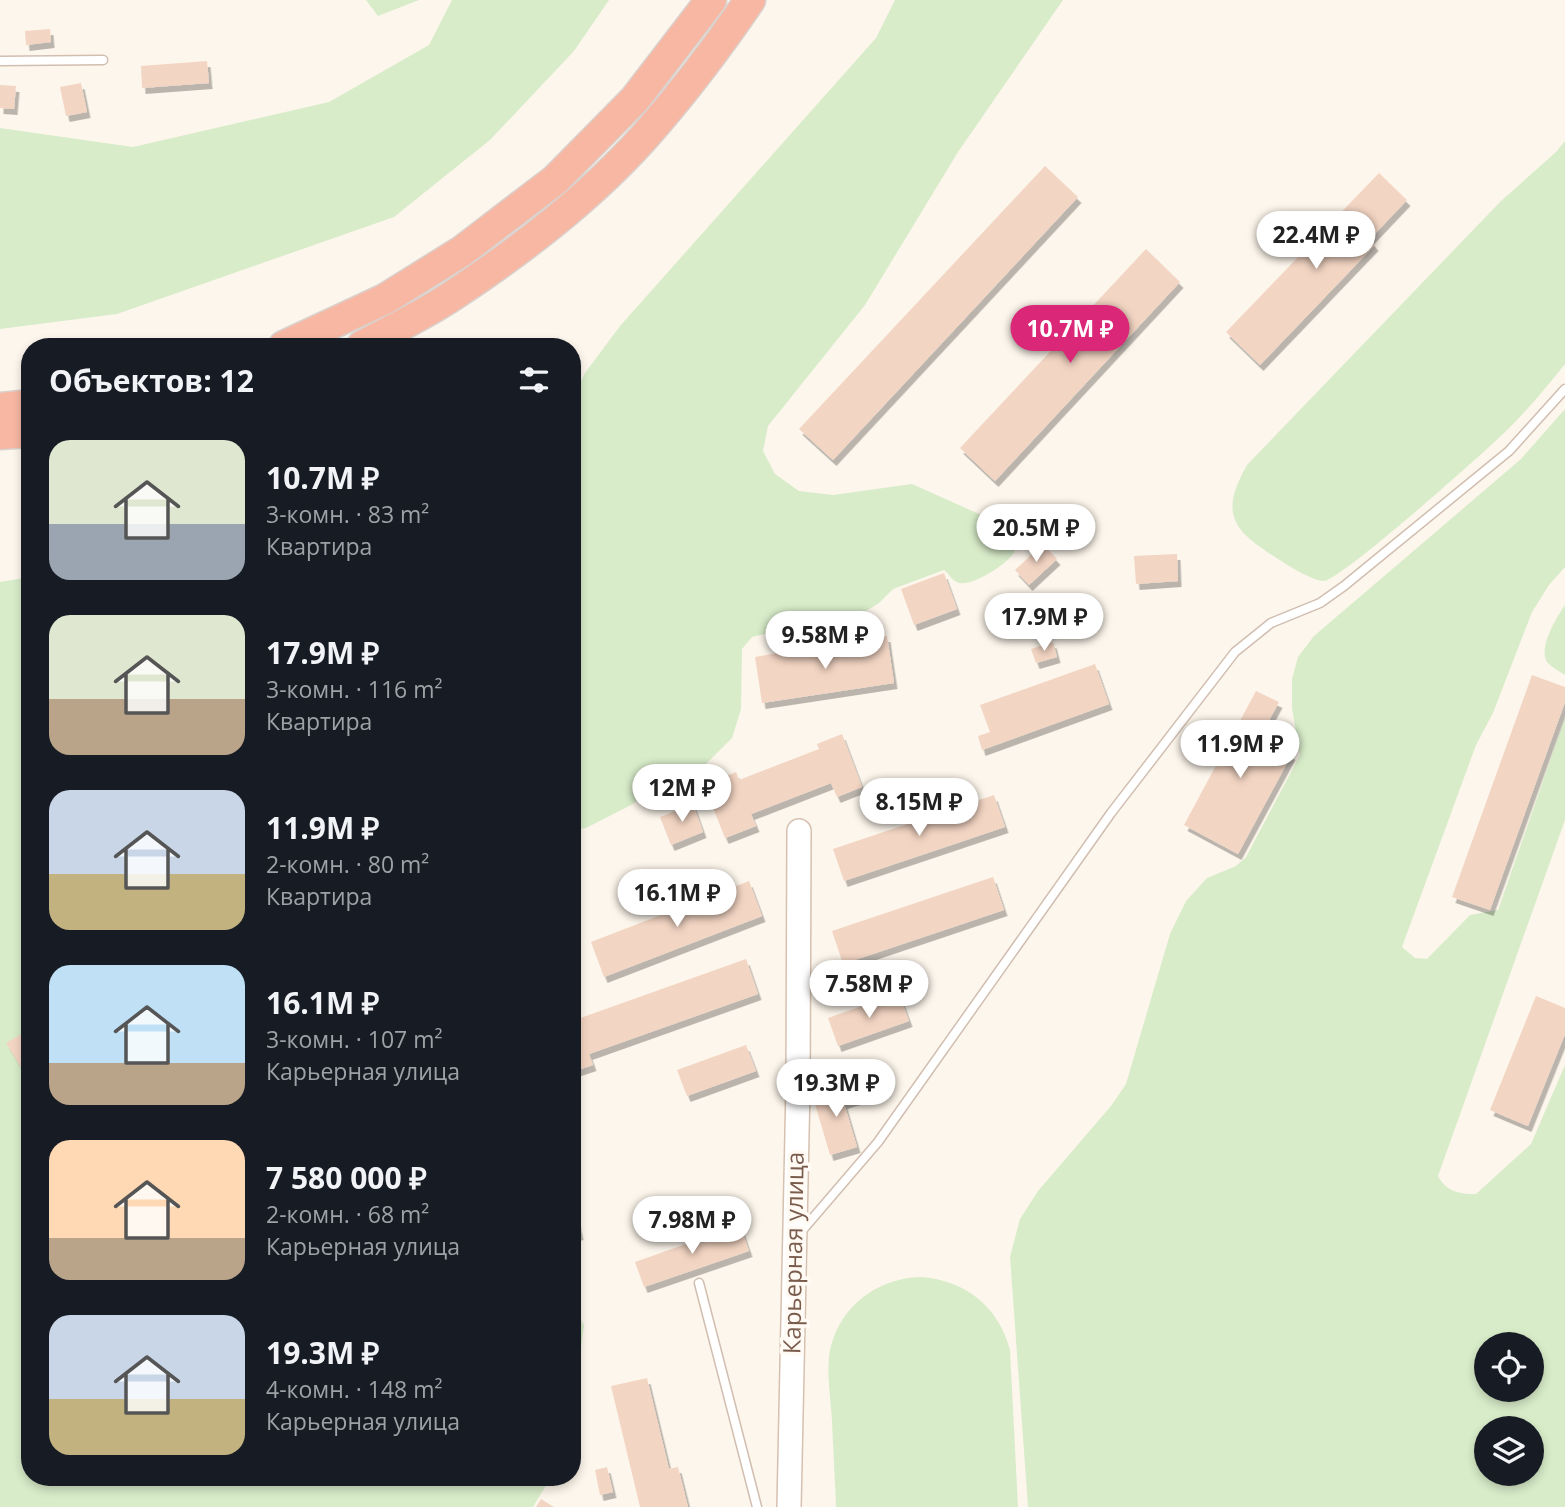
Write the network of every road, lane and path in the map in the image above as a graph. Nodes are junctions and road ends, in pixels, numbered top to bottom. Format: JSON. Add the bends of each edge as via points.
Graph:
{"nodes":[{"id":1,"x":711,"y":0,"type":"edge"},
{"id":2,"x":750,"y":0,"type":"edge"},
{"id":3,"x":103,"y":60,"type":"dead end"},
{"id":4,"x":0,"y":61,"type":"edge"},
{"id":5,"x":301,"y":338,"type":"edge"},
{"id":6,"x":376,"y":338,"type":"edge"},
{"id":7,"x":1565,"y":389,"type":"edge"},
{"id":8,"x":21,"y":406,"type":"edge"},
{"id":9,"x":0,"y":408,"type":"edge"},
{"id":10,"x":21,"y":433,"type":"edge"},
{"id":11,"x":0,"y":434,"type":"edge"},
{"id":12,"x":799,"y":831,"type":"dead end"},
{"id":13,"x":795,"y":1239,"type":"junction"},
{"id":14,"x":699,"y":1283,"type":"dead end"},
{"id":15,"x":757,"y":1507,"type":"edge"},
{"id":16,"x":789,"y":1507,"type":"edge"}],
"edges":[{"from":1,"to":5,"type":"highway","via":[[635,99],[555,180],[451,258],[385,299]]},
{"from":2,"to":6,"type":"highway","via":[[700,70],[597,184],[502,262]]},
{"from":3,"to":4,"type":"lane"},
{"from":7,"to":13,"type":"lane","via":[[1509,452],[1344,586],[1320,603],[1271,623],[1235,652],[1111,813],[878,1142]]},
{"from":8,"to":9,"type":"highway"},
{"from":10,"to":11,"type":"highway"},
{"from":12,"to":13,"type":"street","name":"Карьерная улица"},
{"from":13,"to":16,"type":"street","name":"Карьерная улица"},
{"from":14,"to":15,"type":"lane"}]}
